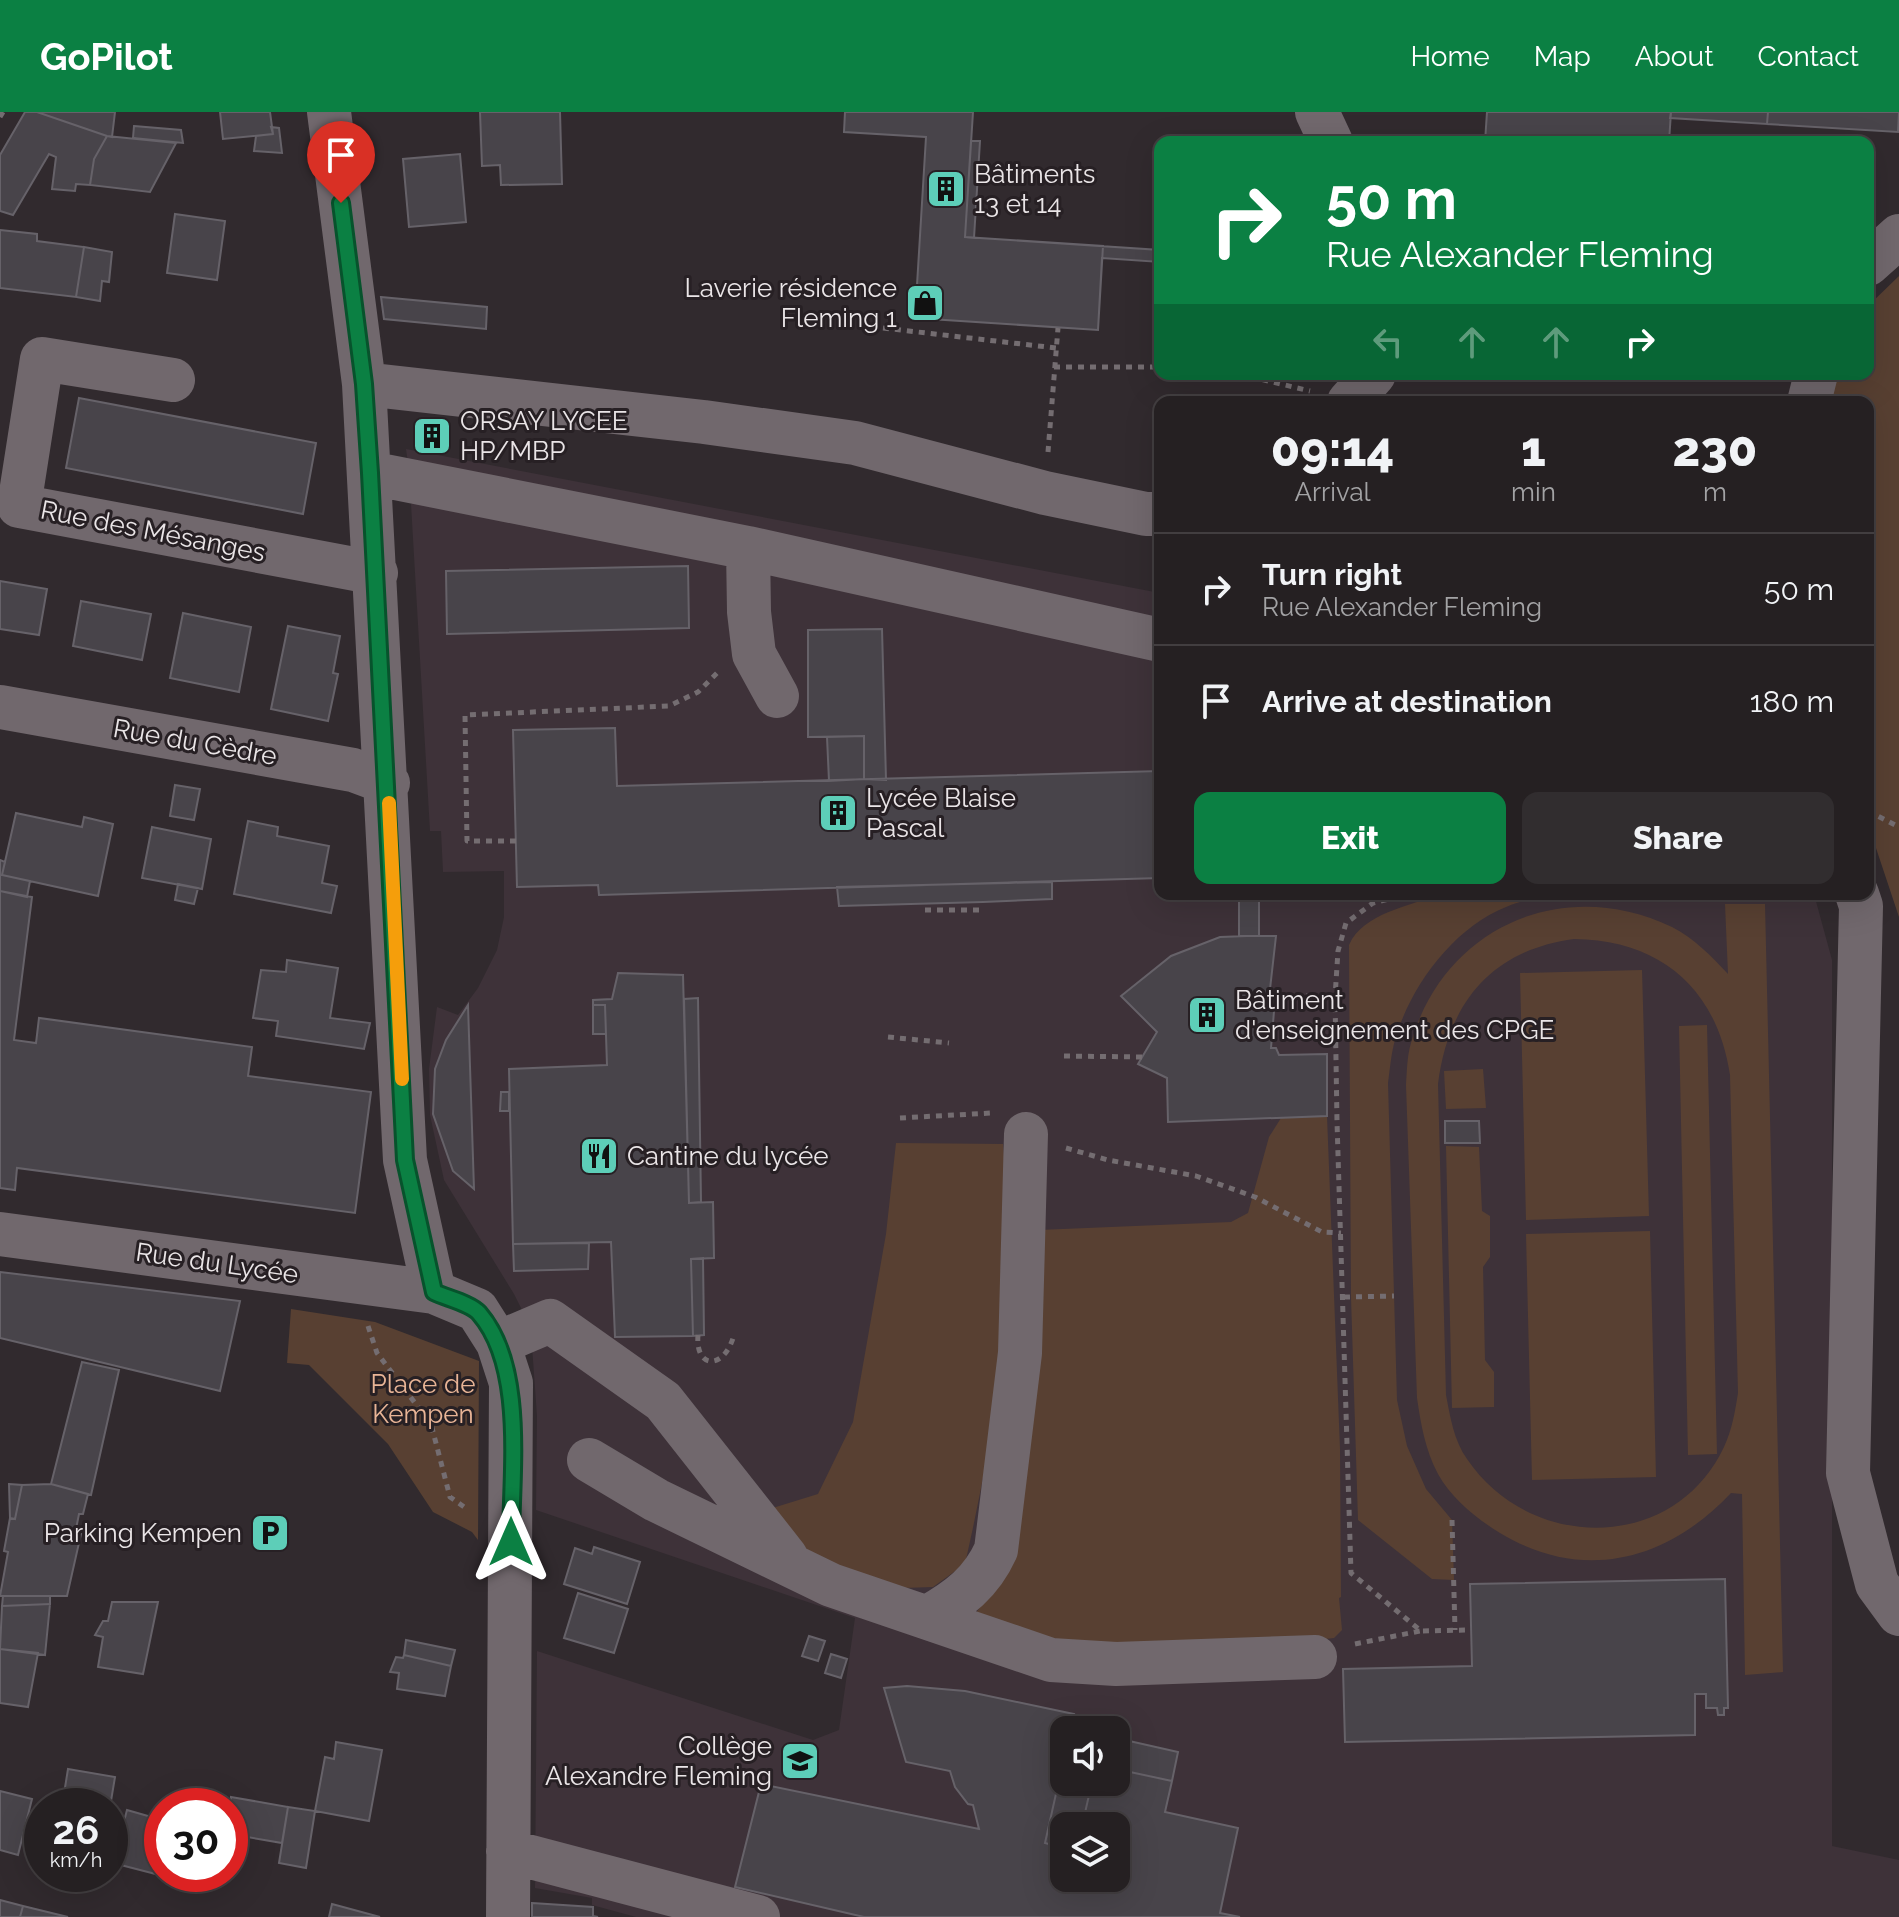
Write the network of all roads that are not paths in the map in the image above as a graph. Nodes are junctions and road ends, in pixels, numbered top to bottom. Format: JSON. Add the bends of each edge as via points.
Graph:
{"nodes":[{"id":1,"x":329,"y":112,"type":"edge"},
{"id":2,"x":1317,"y":112,"type":"edge"},
{"id":3,"x":1328,"y":136,"type":"edge"},
{"id":4,"x":1899,"y":236,"type":"edge"},
{"id":5,"x":1874,"y":259,"type":"edge"},
{"id":6,"x":173,"y":380,"type":"dead end"},
{"id":7,"x":364,"y":384,"type":"junction"},
{"id":8,"x":370,"y":473,"type":"junction"},
{"id":9,"x":1154,"y":514,"type":"edge"},
{"id":10,"x":748,"y":548,"type":"junction"},
{"id":11,"x":376,"y":573,"type":"junction"},
{"id":12,"x":1154,"y":639,"type":"edge"},
{"id":13,"x":777,"y":696,"type":"dead end"},
{"id":14,"x":0,"y":707,"type":"edge"},
{"id":15,"x":388,"y":783,"type":"junction"},
{"id":16,"x":1859,"y":900,"type":"edge"},
{"id":17,"x":1010,"y":1123,"type":"road end"},
{"id":18,"x":0,"y":1234,"type":"edge"},
{"id":19,"x":434,"y":1292,"type":"junction"},
{"id":20,"x":498,"y":1343,"type":"junction"},
{"id":21,"x":589,"y":1460,"type":"dead end"},
{"id":22,"x":794,"y":1567,"type":"junction"},
{"id":23,"x":1899,"y":1614,"type":"edge"},
{"id":24,"x":928,"y":1617,"type":"junction"},
{"id":25,"x":1315,"y":1657,"type":"road end"},
{"id":26,"x":508,"y":1851,"type":"junction"},
{"id":27,"x":508,"y":1917,"type":"edge"},
{"id":28,"x":758,"y":1917,"type":"edge"}],
"edges":[{"from":1,"to":7,"type":"street"},
{"from":2,"to":3,"type":"street"},
{"from":4,"to":5,"type":"street"},
{"from":6,"to":11,"type":"street","name":"Rue des Mésanges","via":[[42,359],[19,506]]},
{"from":7,"to":8,"type":"street"},
{"from":7,"to":9,"type":"street","via":[[855,443],[1045,493]]},
{"from":8,"to":10,"type":"street"},
{"from":8,"to":11,"type":"street"},
{"from":10,"to":12,"type":"street"},
{"from":10,"to":13,"type":"street","via":[[754,654]]},
{"from":11,"to":15,"type":"street"},
{"from":14,"to":15,"type":"street","name":"Rue du Cèdre","via":[[353,770]]},
{"from":15,"to":19,"type":"street","via":[[405,1160]]},
{"from":16,"to":23,"type":"street","via":[[1848,1473],[1877,1584]]},
{"from":17,"to":24,"type":"street","via":[[1020,1353],[996,1550],[986,1572],[960,1598]]},
{"from":18,"to":19,"type":"street","name":"Rue du Lycée"},
{"from":19,"to":20,"type":"street","name":"Rue du Lycée","via":[[477,1310]]},
{"from":20,"to":22,"type":"street","via":[[550,1321],[663,1401]]},
{"from":20,"to":26,"type":"street","name":"Rue du Lycée","via":[[511,1383]]},
{"from":21,"to":22,"type":"street","via":[[656,1500]]},
{"from":22,"to":24,"type":"street"},
{"from":24,"to":25,"type":"street","via":[[1051,1660],[1116,1664]]},
{"from":26,"to":27,"type":"street","name":"Rue du Lycée"},
{"from":26,"to":28,"type":"street"}]}
